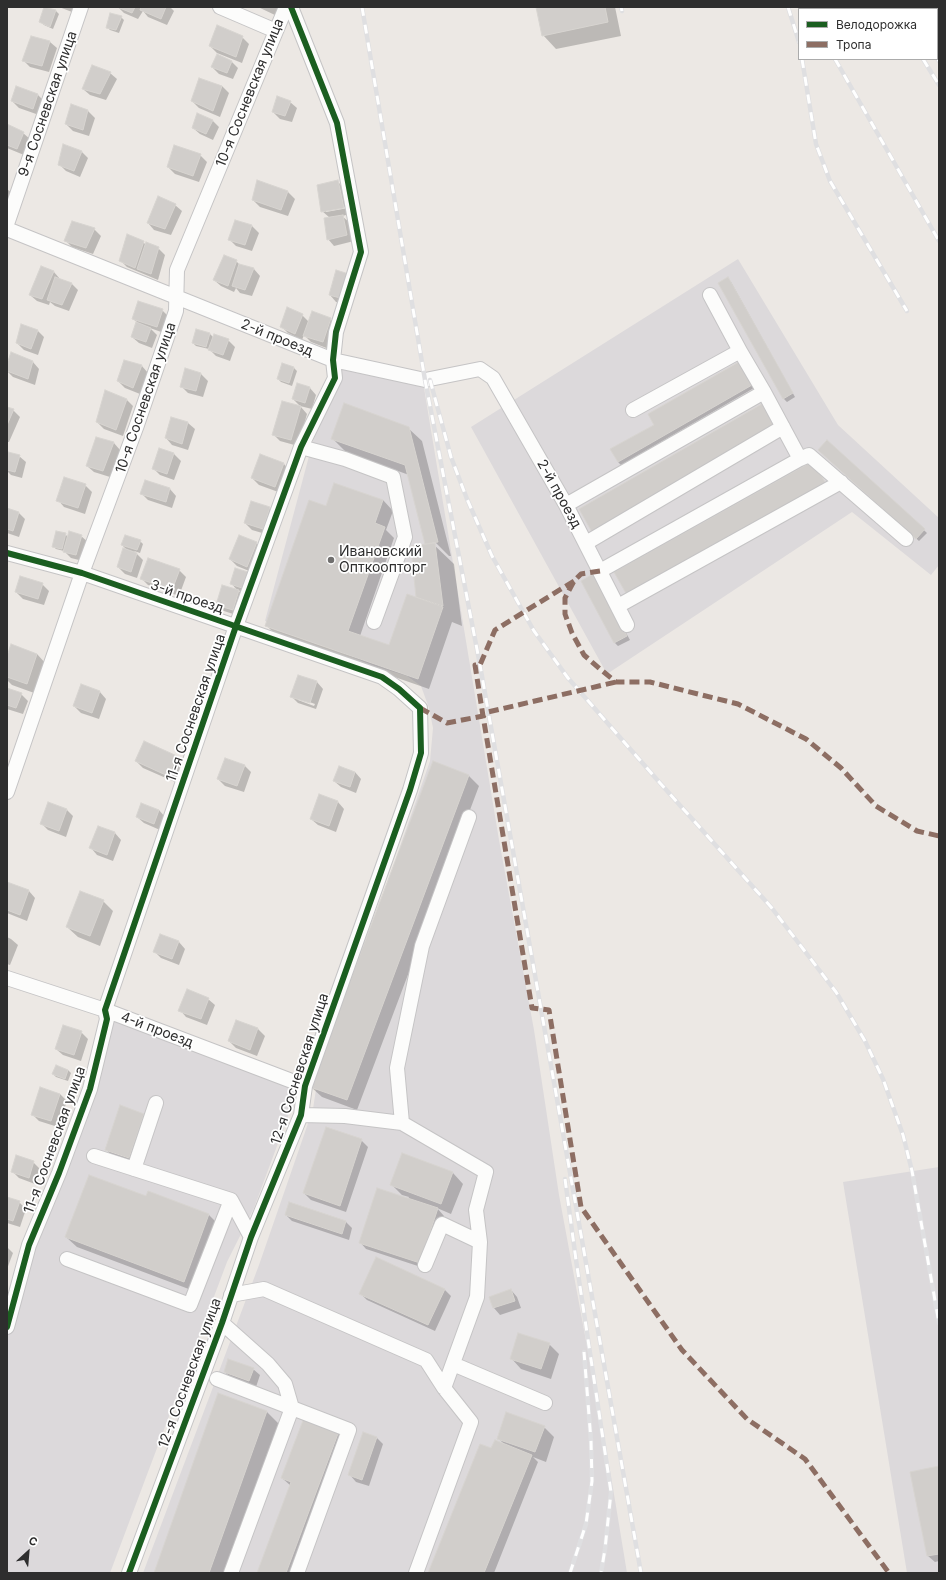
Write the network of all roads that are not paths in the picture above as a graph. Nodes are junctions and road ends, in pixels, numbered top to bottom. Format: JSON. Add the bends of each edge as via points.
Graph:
{"nodes":[{"id":1,"x":82,"y":7,"type":"edge"},
{"id":2,"x":220,"y":7,"type":"edge"},
{"id":3,"x":286,"y":7,"type":"edge"},
{"id":4,"x":290,"y":7,"type":"edge"},
{"id":5,"x":276,"y":31,"type":"junction"},
{"id":6,"x":7,"y":224,"type":"edge"},
{"id":7,"x":7,"y":229,"type":"edge"},
{"id":8,"x":710,"y":295,"type":"dead end"},
{"id":9,"x":176,"y":297,"type":"junction"},
{"id":10,"x":740,"y":351,"type":"junction"},
{"id":11,"x":335,"y":360,"type":"junction"},
{"id":12,"x":764,"y":392,"type":"junction"},
{"id":13,"x":633,"y":410,"type":"dead end"},
{"id":14,"x":783,"y":427,"type":"junction"},
{"id":15,"x":301,"y":447,"type":"junction"},
{"id":16,"x":800,"y":459,"type":"junction"},
{"id":17,"x":841,"y":482,"type":"junction"},
{"id":18,"x":566,"y":505,"type":"junction"},
{"id":19,"x":906,"y":539,"type":"dead end"},
{"id":20,"x":586,"y":543,"type":"junction"},
{"id":21,"x":7,"y":553,"type":"edge"},
{"id":22,"x":600,"y":571,"type":"junction"},
{"id":23,"x":82,"y":573,"type":"junction"},
{"id":24,"x":618,"y":606,"type":"junction"},
{"id":25,"x":374,"y":622,"type":"dead end"},
{"id":26,"x":627,"y":625,"type":"dead end"},
{"id":27,"x":236,"y":626,"type":"junction"},
{"id":28,"x":400,"y":689,"type":"joint"},
{"id":29,"x":7,"y":792,"type":"edge"},
{"id":30,"x":469,"y":817,"type":"dead end"},
{"id":31,"x":7,"y":978,"type":"edge"},
{"id":32,"x":105,"y":1010,"type":"junction"},
{"id":33,"x":305,"y":1086,"type":"junction"},
{"id":34,"x":156,"y":1103,"type":"dead end"},
{"id":35,"x":301,"y":1115,"type":"junction"},
{"id":36,"x":402,"y":1124,"type":"junction"},
{"id":37,"x":94,"y":1156,"type":"dead end"},
{"id":38,"x":134,"y":1169,"type":"junction"},
{"id":39,"x":231,"y":1200,"type":"junction"},
{"id":40,"x":251,"y":1237,"type":"junction"},
{"id":41,"x":480,"y":1242,"type":"junction"},
{"id":42,"x":67,"y":1260,"type":"dead end"},
{"id":43,"x":425,"y":1265,"type":"dead end"},
{"id":44,"x":231,"y":1295,"type":"junction"},
{"id":45,"x":222,"y":1323,"type":"junction"},
{"id":46,"x":7,"y":1327,"type":"edge"},
{"id":47,"x":453,"y":1364,"type":"junction"},
{"id":48,"x":217,"y":1379,"type":"dead end"},
{"id":49,"x":444,"y":1388,"type":"junction"},
{"id":50,"x":545,"y":1403,"type":"dead end"},
{"id":51,"x":292,"y":1408,"type":"junction"},
{"id":52,"x":129,"y":1573,"type":"edge"},
{"id":53,"x":231,"y":1573,"type":"edge"},
{"id":54,"x":297,"y":1573,"type":"edge"},
{"id":55,"x":416,"y":1573,"type":"edge"}],
"edges":[{"from":1,"to":6,"type":"street","name":"9-я Сосневская улица"},
{"from":2,"to":5,"type":"street"},
{"from":3,"to":5,"type":"street","name":"10-я Сосневская улица"},
{"from":4,"to":11,"type":"street","name":"11-я Сосневская улица","via":[[337,123],[361,252],[336,332]]},
{"from":5,"to":9,"type":"street","name":"10-я Сосневская улица","via":[[177,270]]},
{"from":7,"to":9,"type":"street","name":"2-й проезд"},
{"from":8,"to":10,"type":"street"},
{"from":9,"to":11,"type":"street","name":"2-й проезд"},
{"from":9,"to":23,"type":"street","name":"10-я Сосневская улица","via":[[176,311]]},
{"from":10,"to":12,"type":"street"},
{"from":10,"to":13,"type":"street"},
{"from":11,"to":15,"type":"street","name":"11-я Сосневская улица","via":[[335,378]]},
{"from":11,"to":18,"type":"street","name":"2-й проезд","via":[[425,380],[480,369],[493,378]]},
{"from":12,"to":14,"type":"street"},
{"from":12,"to":18,"type":"street"},
{"from":14,"to":16,"type":"street"},
{"from":14,"to":20,"type":"street"},
{"from":15,"to":25,"type":"street","via":[[393,477],[405,537]]},
{"from":15,"to":27,"type":"street","name":"11-я Сосневская улица"},
{"from":16,"to":17,"type":"street","via":[[809,455]]},
{"from":16,"to":22,"type":"street"},
{"from":17,"to":19,"type":"street"},
{"from":17,"to":24,"type":"street"},
{"from":18,"to":20,"type":"street","name":"2-й проезд"},
{"from":20,"to":22,"type":"street","name":"2-й проезд"},
{"from":21,"to":23,"type":"street","name":"3-й проезд"},
{"from":22,"to":24,"type":"street","name":"2-й проезд"},
{"from":23,"to":27,"type":"street","name":"3-й проезд"},
{"from":23,"to":29,"type":"street","name":"10-я Сосневская улица"},
{"from":24,"to":26,"type":"street","name":"2-й проезд"},
{"from":27,"to":28,"type":"street","name":"3-й проезд","via":[[382,677]]},
{"from":27,"to":32,"type":"street","name":"11-я Сосневская улица"},
{"from":28,"to":33,"type":"street","name":"12-я Сосневская улица","via":[[420,708],[421,753]]},
{"from":30,"to":36,"type":"street","via":[[422,946],[397,1068]]},
{"from":31,"to":32,"type":"street","name":"4-й проезд"},
{"from":32,"to":33,"type":"street","name":"4-й проезд"},
{"from":32,"to":46,"type":"street","name":"11-я Сосневская улица","via":[[107,1019],[90,1088],[30,1245]]},
{"from":33,"to":35,"type":"street","name":"12-я Сосневская улица"},
{"from":34,"to":38,"type":"street"},
{"from":35,"to":36,"type":"street","via":[[345,1116]]},
{"from":35,"to":40,"type":"street","name":"12-я Сосневская улица"},
{"from":36,"to":41,"type":"street","via":[[486,1172],[476,1210]]},
{"from":37,"to":38,"type":"street"},
{"from":38,"to":39,"type":"street"},
{"from":39,"to":40,"type":"street"},
{"from":39,"to":42,"type":"street","via":[[190,1305]]},
{"from":40,"to":44,"type":"street","name":"12-я Сосневская улица"},
{"from":41,"to":43,"type":"street","via":[[442,1224]]},
{"from":41,"to":47,"type":"street","via":[[477,1297]]},
{"from":44,"to":45,"type":"street","name":"12-я Сосневская улица"},
{"from":44,"to":49,"type":"street","via":[[264,1289],[426,1360]]},
{"from":45,"to":51,"type":"street","via":[[268,1364],[285,1384]]},
{"from":45,"to":52,"type":"street","name":"12-я Сосневская улица"},
{"from":47,"to":49,"type":"street"},
{"from":47,"to":50,"type":"street"},
{"from":48,"to":51,"type":"street"},
{"from":49,"to":55,"type":"street","via":[[471,1422]]},
{"from":51,"to":53,"type":"street"},
{"from":51,"to":54,"type":"street","via":[[349,1430]]}]}
